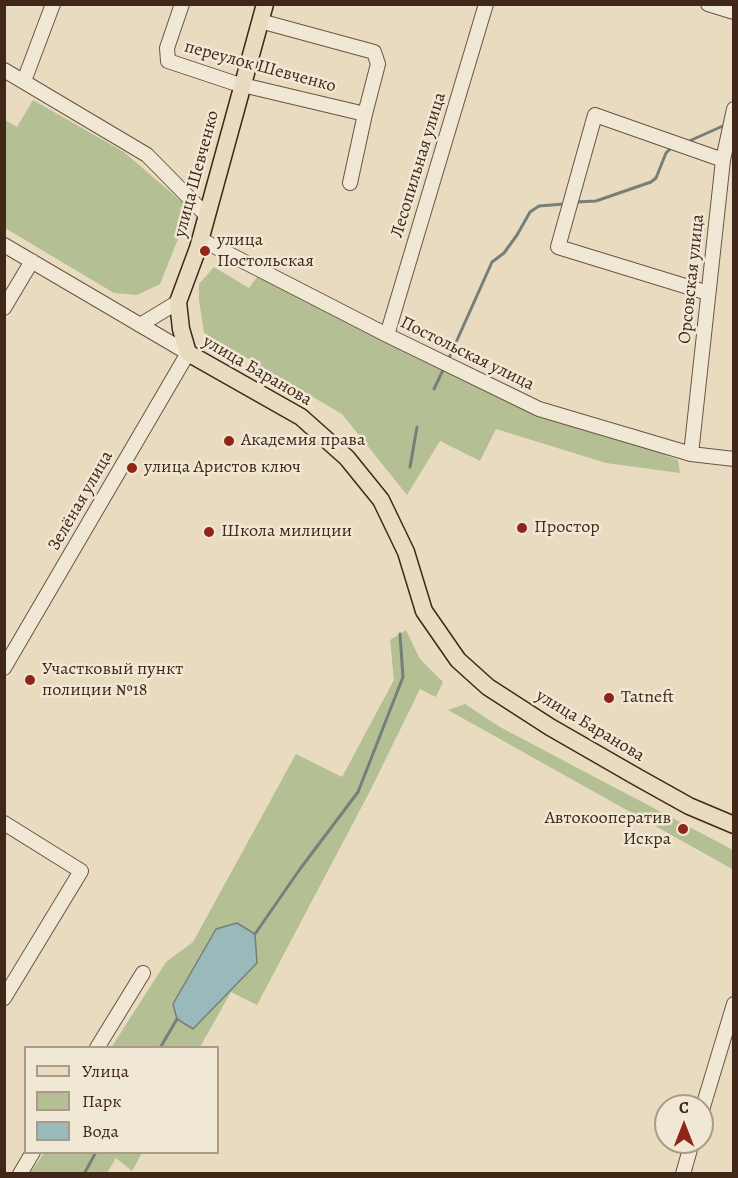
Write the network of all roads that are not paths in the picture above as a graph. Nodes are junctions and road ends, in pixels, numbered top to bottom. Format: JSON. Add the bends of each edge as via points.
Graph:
{"nodes":[{"id":1,"x":52,"y":4,"type":"edge"},
{"id":2,"x":182,"y":4,"type":"edge"},
{"id":3,"x":265,"y":4,"type":"edge"},
{"id":4,"x":486,"y":4,"type":"edge"},
{"id":5,"x":708,"y":4,"type":"edge"},
{"id":6,"x":734,"y":12,"type":"edge"},
{"id":7,"x":260,"y":21,"type":"junction"},
{"id":8,"x":4,"y":70,"type":"edge"},
{"id":9,"x":24,"y":81,"type":"junction"},
{"id":10,"x":242,"y":84,"type":"junction"},
{"id":11,"x":734,"y":109,"type":"edge"},
{"id":12,"x":365,"y":114,"type":"junction"},
{"id":13,"x":723,"y":160,"type":"junction"},
{"id":14,"x":350,"y":183,"type":"dead end"},
{"id":15,"x":206,"y":215,"type":"junction"},
{"id":16,"x":200,"y":239,"type":"junction"},
{"id":17,"x":4,"y":245,"type":"edge"},
{"id":18,"x":32,"y":261,"type":"junction"},
{"id":19,"x":708,"y":293,"type":"junction"},
{"id":20,"x":178,"y":302,"type":"junction"},
{"id":21,"x":4,"y":308,"type":"edge"},
{"id":22,"x":140,"y":325,"type":"junction"},
{"id":23,"x":387,"y":335,"type":"junction"},
{"id":24,"x":188,"y":353,"type":"junction"},
{"id":25,"x":691,"y":454,"type":"junction"},
{"id":26,"x":734,"y":459,"type":"edge"},
{"id":27,"x":4,"y":668,"type":"edge"},
{"id":28,"x":4,"y":823,"type":"edge"},
{"id":29,"x":734,"y":825,"type":"edge"},
{"id":30,"x":143,"y":973,"type":"dead end"},
{"id":31,"x":4,"y":998,"type":"edge"},
{"id":32,"x":734,"y":1004,"type":"edge"},
{"id":33,"x":98,"y":1046,"type":"edge"},
{"id":34,"x":707,"y":1094,"type":"edge"},
{"id":35,"x":32,"y":1154,"type":"edge"},
{"id":36,"x":689,"y":1154,"type":"edge"},
{"id":37,"x":20,"y":1173,"type":"edge"},
{"id":38,"x":683,"y":1173,"type":"edge"}],
"edges":[{"from":1,"to":9,"type":"street"},
{"from":2,"to":10,"type":"street","name":"переулок Шевченко","via":[[167,48],[168,60]]},
{"from":3,"to":7,"type":"main road","name":"улица Шевченко"},
{"from":4,"to":23,"type":"street","name":"Лесопильная улица"},
{"from":5,"to":6,"type":"street"},
{"from":7,"to":10,"type":"main road","name":"улица Шевченко"},
{"from":7,"to":12,"type":"street","via":[[374,52],[378,64]]},
{"from":8,"to":9,"type":"street"},
{"from":9,"to":15,"type":"street","via":[[147,155]]},
{"from":10,"to":12,"type":"street","name":"переулок Шевченко"},
{"from":10,"to":15,"type":"main road","name":"улица Шевченко"},
{"from":11,"to":13,"type":"street","name":"Орсовская улица"},
{"from":12,"to":14,"type":"street"},
{"from":13,"to":19,"type":"street","name":"Орсовская улица"},
{"from":13,"to":19,"type":"street","via":[[595,115],[558,246]]},
{"from":15,"to":16,"type":"main road","name":"улица Шевченко"},
{"from":16,"to":20,"type":"main road","name":"улица Шевченко"},
{"from":16,"to":23,"type":"street","name":"Постольская улица"},
{"from":17,"to":18,"type":"street","name":"улица Баранова"},
{"from":18,"to":21,"type":"street"},
{"from":18,"to":22,"type":"street","name":"улица Баранова"},
{"from":19,"to":25,"type":"street","name":"Орсовская улица"},
{"from":20,"to":22,"type":"street"},
{"from":20,"to":24,"type":"main road","name":"улица Шевченко"},
{"from":22,"to":24,"type":"street","name":"улица Баранова"},
{"from":23,"to":25,"type":"street","name":"Постольская улица","via":[[539,409]]},
{"from":24,"to":27,"type":"street","name":"Зелёная улица"},
{"from":24,"to":29,"type":"main road","name":"улица Баранова","via":[[302,417],[347,458],[381,500],[406,552],[424,611],[458,660],[488,687],[689,806]]},
{"from":25,"to":26,"type":"street","name":"Постольская улица"},
{"from":28,"to":31,"type":"street","via":[[81,871]]},
{"from":30,"to":33,"type":"street"},
{"from":32,"to":34,"type":"street"},
{"from":35,"to":37,"type":"street"},
{"from":36,"to":38,"type":"street"}]}
